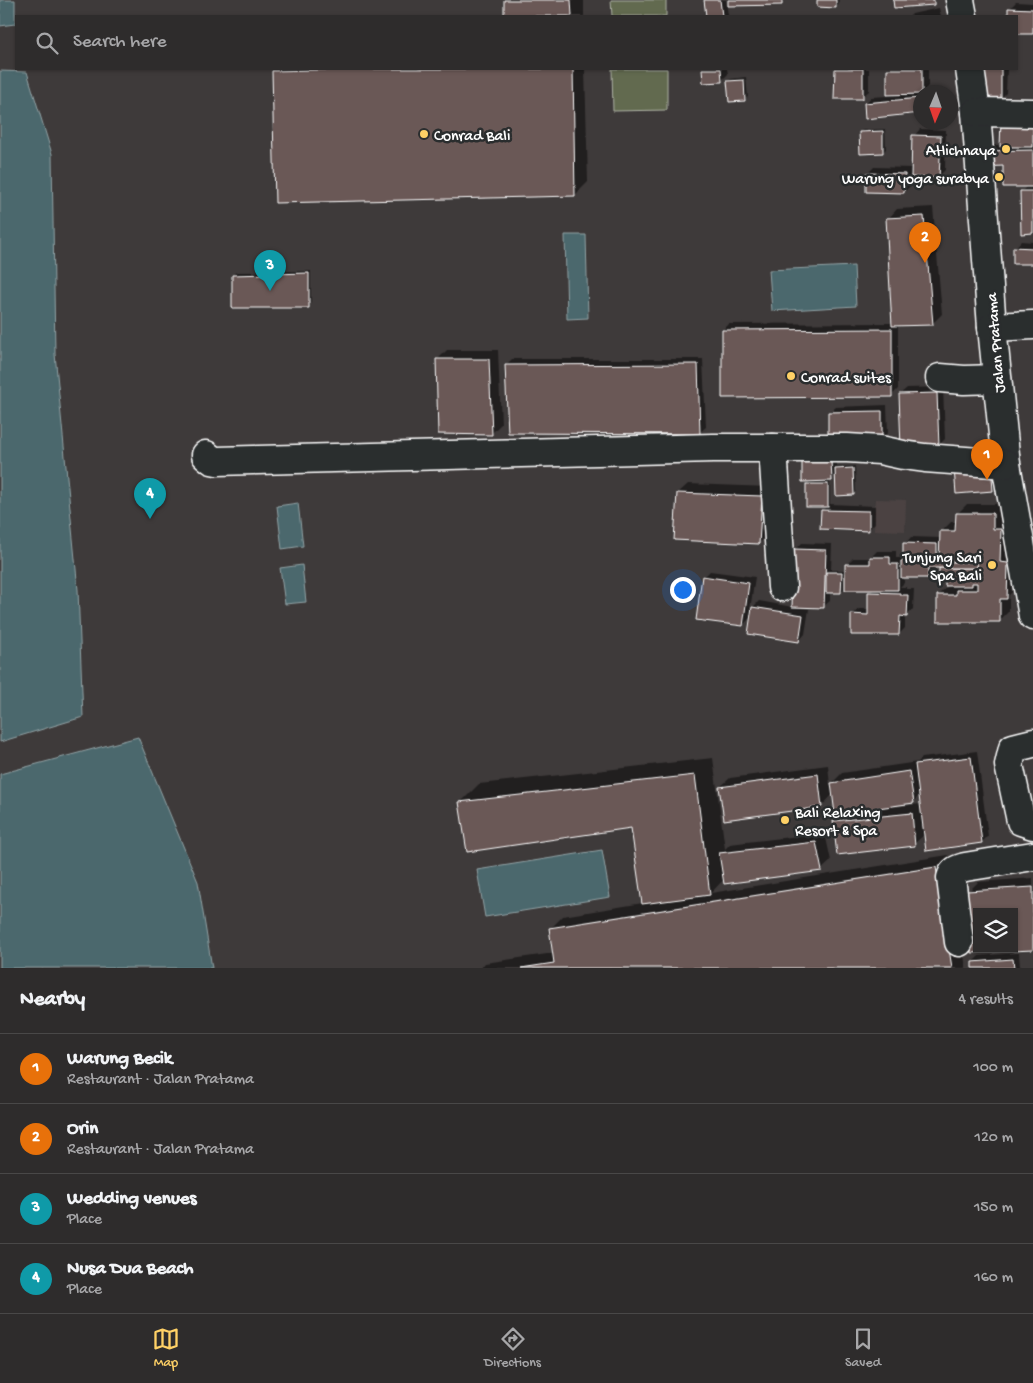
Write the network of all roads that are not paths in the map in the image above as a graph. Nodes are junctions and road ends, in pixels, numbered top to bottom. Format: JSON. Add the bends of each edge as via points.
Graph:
{"nodes":[{"id":1,"x":960,"y":0,"type":"edge"},
{"id":2,"x":963,"y":15,"type":"edge"},
{"id":3,"x":970,"y":70,"type":"edge"},
{"id":4,"x":976,"y":112,"type":"junction"},
{"id":5,"x":1033,"y":113,"type":"edge"},
{"id":6,"x":1033,"y":325,"type":"edge"},
{"id":7,"x":992,"y":327,"type":"junction"},
{"id":8,"x":940,"y":378,"type":"dead end"},
{"id":9,"x":997,"y":379,"type":"junction"},
{"id":10,"x":773,"y":448,"type":"junction"},
{"id":11,"x":206,"y":455,"type":"dead end"},
{"id":12,"x":1006,"y":464,"type":"junction"},
{"id":13,"x":782,"y":587,"type":"dead end"},
{"id":14,"x":1033,"y":616,"type":"edge"},
{"id":15,"x":1033,"y":743,"type":"edge"},
{"id":16,"x":1033,"y":825,"type":"edge"},
{"id":17,"x":1033,"y":856,"type":"edge"},
{"id":18,"x":959,"y":942,"type":"dead end"}],
"edges":[{"from":1,"to":2,"type":"street"},
{"from":3,"to":4,"type":"street","name":"Jalan Pratama"},
{"from":4,"to":5,"type":"street"},
{"from":4,"to":7,"type":"street","name":"Jalan Pratama"},
{"from":6,"to":7,"type":"street"},
{"from":7,"to":9,"type":"street","name":"Jalan Pratama"},
{"from":8,"to":9,"type":"street"},
{"from":9,"to":12,"type":"street","name":"Jalan Pratama"},
{"from":10,"to":11,"type":"street","via":[[217,461]]},
{"from":10,"to":12,"type":"street","via":[[880,450],[925,458]]},
{"from":10,"to":13,"type":"street"},
{"from":12,"to":14,"type":"street","name":"Jalan Pratama"},
{"from":15,"to":16,"type":"street","via":[[1013,748],[1009,765],[1021,821]]},
{"from":17,"to":18,"type":"street","via":[[954,872],[951,878]]}]}
